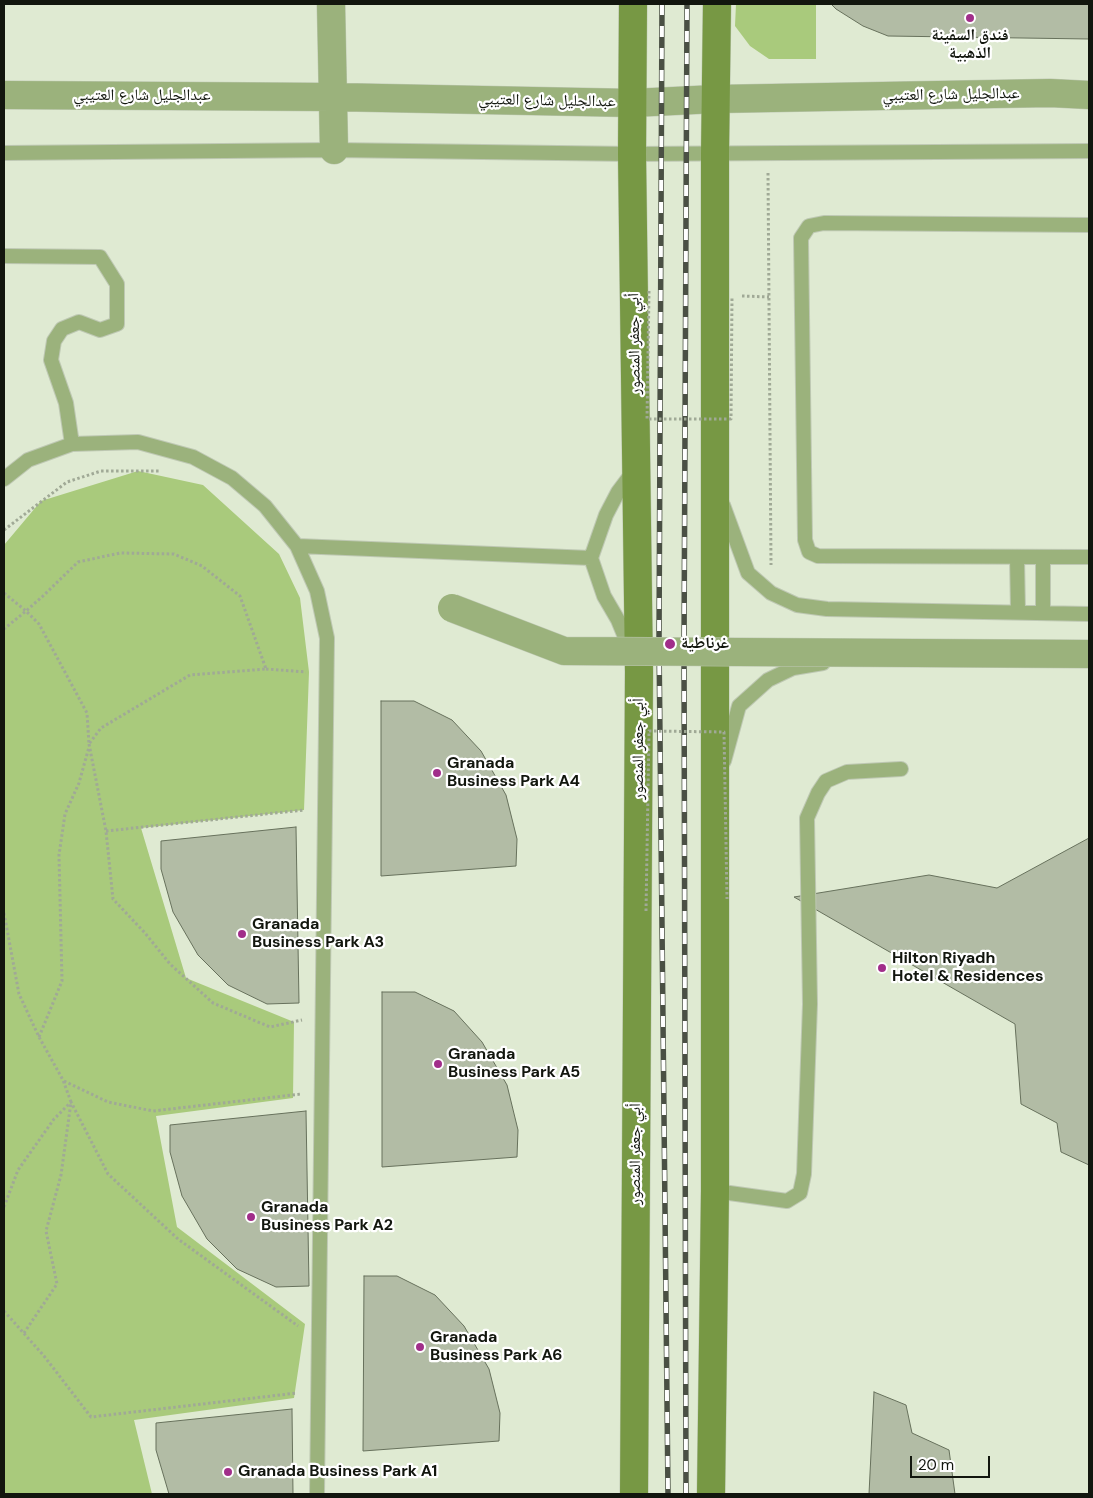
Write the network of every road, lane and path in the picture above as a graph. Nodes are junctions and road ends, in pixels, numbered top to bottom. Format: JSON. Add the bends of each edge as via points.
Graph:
{"nodes":[{"id":1,"x":331,"y":4,"type":"edge"},
{"id":2,"x":633,"y":4,"type":"edge"},
{"id":3,"x":717,"y":4,"type":"edge"},
{"id":4,"x":1089,"y":94,"type":"edge"},
{"id":5,"x":4,"y":95,"type":"edge"},
{"id":6,"x":332,"y":97,"type":"junction"},
{"id":7,"x":716,"y":99,"type":"junction"},
{"id":8,"x":632,"y":103,"type":"junction"},
{"id":9,"x":334,"y":150,"type":"junction"},
{"id":10,"x":1089,"y":151,"type":"edge"},
{"id":11,"x":4,"y":153,"type":"edge"},
{"id":12,"x":768,"y":153,"type":"junction"},
{"id":13,"x":632,"y":154,"type":"junction"},
{"id":14,"x":715,"y":154,"type":"junction"},
{"id":15,"x":1089,"y":225,"type":"edge"},
{"id":16,"x":4,"y":256,"type":"edge"},
{"id":17,"x":649,"y":291,"type":"dead end"},
{"id":18,"x":769,"y":297,"type":"junction"},
{"id":19,"x":72,"y":444,"type":"junction"},
{"id":20,"x":637,"y":468,"type":"junction"},
{"id":21,"x":164,"y":471,"type":"dead end"},
{"id":22,"x":4,"y":479,"type":"edge"},
{"id":23,"x":715,"y":484,"type":"junction"},
{"id":24,"x":4,"y":530,"type":"edge"},
{"id":25,"x":297,"y":546,"type":"junction"},
{"id":26,"x":1017,"y":557,"type":"junction"},
{"id":27,"x":1043,"y":557,"type":"junction"},
{"id":28,"x":1089,"y":557,"type":"edge"},
{"id":29,"x":591,"y":558,"type":"junction"},
{"id":30,"x":771,"y":593,"type":"junction"},
{"id":31,"x":4,"y":594,"type":"edge"},
{"id":32,"x":452,"y":608,"type":"dead end"},
{"id":33,"x":1018,"y":611,"type":"junction"},
{"id":34,"x":26,"y":612,"type":"junction"},
{"id":35,"x":1044,"y":612,"type":"junction"},
{"id":36,"x":1089,"y":614,"type":"edge"},
{"id":37,"x":4,"y":629,"type":"edge"},
{"id":38,"x":1089,"y":654,"type":"edge"},
{"id":39,"x":1089,"y":664,"type":"edge"},
{"id":40,"x":266,"y":669,"type":"junction"},
{"id":41,"x":639,"y":672,"type":"junction"},
{"id":42,"x":327,"y":674,"type":"junction"},
{"id":43,"x":89,"y":744,"type":"junction"},
{"id":44,"x":900,"y":769,"type":"dead end"},
{"id":45,"x":715,"y":795,"type":"junction"},
{"id":46,"x":325,"y":808,"type":"junction"},
{"id":47,"x":106,"y":831,"type":"junction"},
{"id":48,"x":727,"y":899,"type":"dead end"},
{"id":49,"x":646,"y":911,"type":"dead end"},
{"id":50,"x":4,"y":913,"type":"edge"},
{"id":51,"x":322,"y":1015,"type":"junction"},
{"id":52,"x":39,"y":1037,"type":"junction"},
{"id":53,"x":63,"y":1080,"type":"junction"},
{"id":54,"x":322,"y":1092,"type":"junction"},
{"id":55,"x":72,"y":1102,"type":"junction"},
{"id":56,"x":715,"y":1191,"type":"junction"},
{"id":57,"x":4,"y":1206,"type":"edge"},
{"id":58,"x":4,"y":1311,"type":"edge"},
{"id":59,"x":24,"y":1333,"type":"junction"},
{"id":60,"x":319,"y":1341,"type":"junction"},
{"id":61,"x":318,"y":1390,"type":"junction"},
{"id":62,"x":317,"y":1494,"type":"edge"},
{"id":63,"x":634,"y":1494,"type":"edge"},
{"id":64,"x":711,"y":1494,"type":"edge"}],
"edges":[{"from":1,"to":6,"type":"street"},
{"from":2,"to":8,"type":"street","name":"أبي جعفر المنصور"},
{"from":3,"to":7,"type":"street"},
{"from":4,"to":7,"type":"street","name":"عبدالجليل شارع العتيبي"},
{"from":5,"to":6,"type":"street","name":"عبدالجليل شارع العتيبي"},
{"from":6,"to":8,"type":"street","name":"عبدالجليل شارع العتيبي"},
{"from":6,"to":9,"type":"street"},
{"from":7,"to":8,"type":"street","name":"عبدالجليل شارع العتيبي"},
{"from":7,"to":14,"type":"street"},
{"from":8,"to":13,"type":"street","name":"أبي جعفر المنصور"},
{"from":9,"to":11,"type":"lane"},
{"from":9,"to":13,"type":"lane"},
{"from":10,"to":12,"type":"lane"},
{"from":12,"to":14,"type":"lane"},
{"from":12,"to":18,"type":"path"},
{"from":13,"to":14,"type":"lane"},
{"from":13,"to":20,"type":"street","name":"أبي جعفر المنصور"},
{"from":14,"to":23,"type":"street"},
{"from":15,"to":26,"type":"lane","via":[[824,223],[809,226],[801,238],[805,540],[809,552],[818,556]]},
{"from":16,"to":19,"type":"lane","via":[[100,257],[117,284],[117,324],[100,330],[79,322],[62,329],[54,341],[51,360],[66,403]]},
{"from":17,"to":18,"type":"path","bridge":true,"via":[[648,419],[730,419],[732,296]]},
{"from":18,"to":30,"type":"path"},
{"from":19,"to":22,"type":"lane","via":[[28,460]]},
{"from":19,"to":25,"type":"lane","via":[[138,442],[193,457],[232,478],[265,506]]},
{"from":20,"to":29,"type":"lane","via":[[606,514]]},
{"from":20,"to":41,"type":"street","name":"أبي جعفر المنصور"},
{"from":21,"to":24,"type":"path","via":[[101,471],[66,482]]},
{"from":23,"to":30,"type":"lane","via":[[748,573]]},
{"from":23,"to":45,"type":"street"},
{"from":25,"to":29,"type":"lane"},
{"from":25,"to":42,"type":"lane","via":[[317,591],[327,638]]},
{"from":26,"to":27,"type":"lane"},
{"from":26,"to":33,"type":"lane"},
{"from":27,"to":28,"type":"lane"},
{"from":27,"to":35,"type":"lane"},
{"from":29,"to":41,"type":"lane","via":[[604,596],[618,620]]},
{"from":30,"to":33,"type":"lane","via":[[797,605],[827,609]]},
{"from":31,"to":34,"type":"path"},
{"from":32,"to":38,"type":"street","bridge":true,"via":[[564,651]]},
{"from":33,"to":35,"type":"lane"},
{"from":34,"to":37,"type":"path"},
{"from":34,"to":40,"type":"path","via":[[78,562],[120,553],[174,554],[202,566],[240,596]]},
{"from":34,"to":43,"type":"path","via":[[39,624],[87,713]]},
{"from":35,"to":36,"type":"lane"},
{"from":39,"to":45,"type":"lane","via":[[820,663],[793,668],[768,680],[739,706]]},
{"from":40,"to":42,"type":"path"},
{"from":40,"to":43,"type":"path","via":[[190,675],[101,728]]},
{"from":41,"to":63,"type":"street","name":"أبي جعفر المنصور"},
{"from":42,"to":46,"type":"lane"},
{"from":43,"to":47,"type":"path"},
{"from":43,"to":52,"type":"path","via":[[79,783],[65,814],[59,855],[62,981]]},
{"from":44,"to":56,"type":"lane","via":[[847,772],[826,781],[807,818],[810,1004],[804,1174],[800,1193],[787,1201]]},
{"from":45,"to":56,"type":"street"},
{"from":46,"to":47,"type":"path"},
{"from":46,"to":51,"type":"lane"},
{"from":47,"to":51,"type":"path","via":[[113,899],[170,964],[213,1003],[270,1027]]},
{"from":48,"to":49,"type":"path","bridge":true,"via":[[724,732],[650,731]]},
{"from":50,"to":52,"type":"path","via":[[19,994]]},
{"from":51,"to":54,"type":"lane"},
{"from":52,"to":53,"type":"path"},
{"from":53,"to":54,"type":"path","via":[[108,1102],[153,1111]]},
{"from":53,"to":55,"type":"path"},
{"from":54,"to":60,"type":"lane"},
{"from":55,"to":57,"type":"path","via":[[54,1119],[18,1170]]},
{"from":55,"to":59,"type":"path","via":[[61,1175],[46,1230],[57,1284]]},
{"from":55,"to":60,"type":"path","via":[[108,1174],[178,1239]]},
{"from":56,"to":64,"type":"street"},
{"from":58,"to":59,"type":"path"},
{"from":59,"to":61,"type":"path","via":[[90,1417]]},
{"from":60,"to":61,"type":"lane"},
{"from":61,"to":62,"type":"lane"}]}
